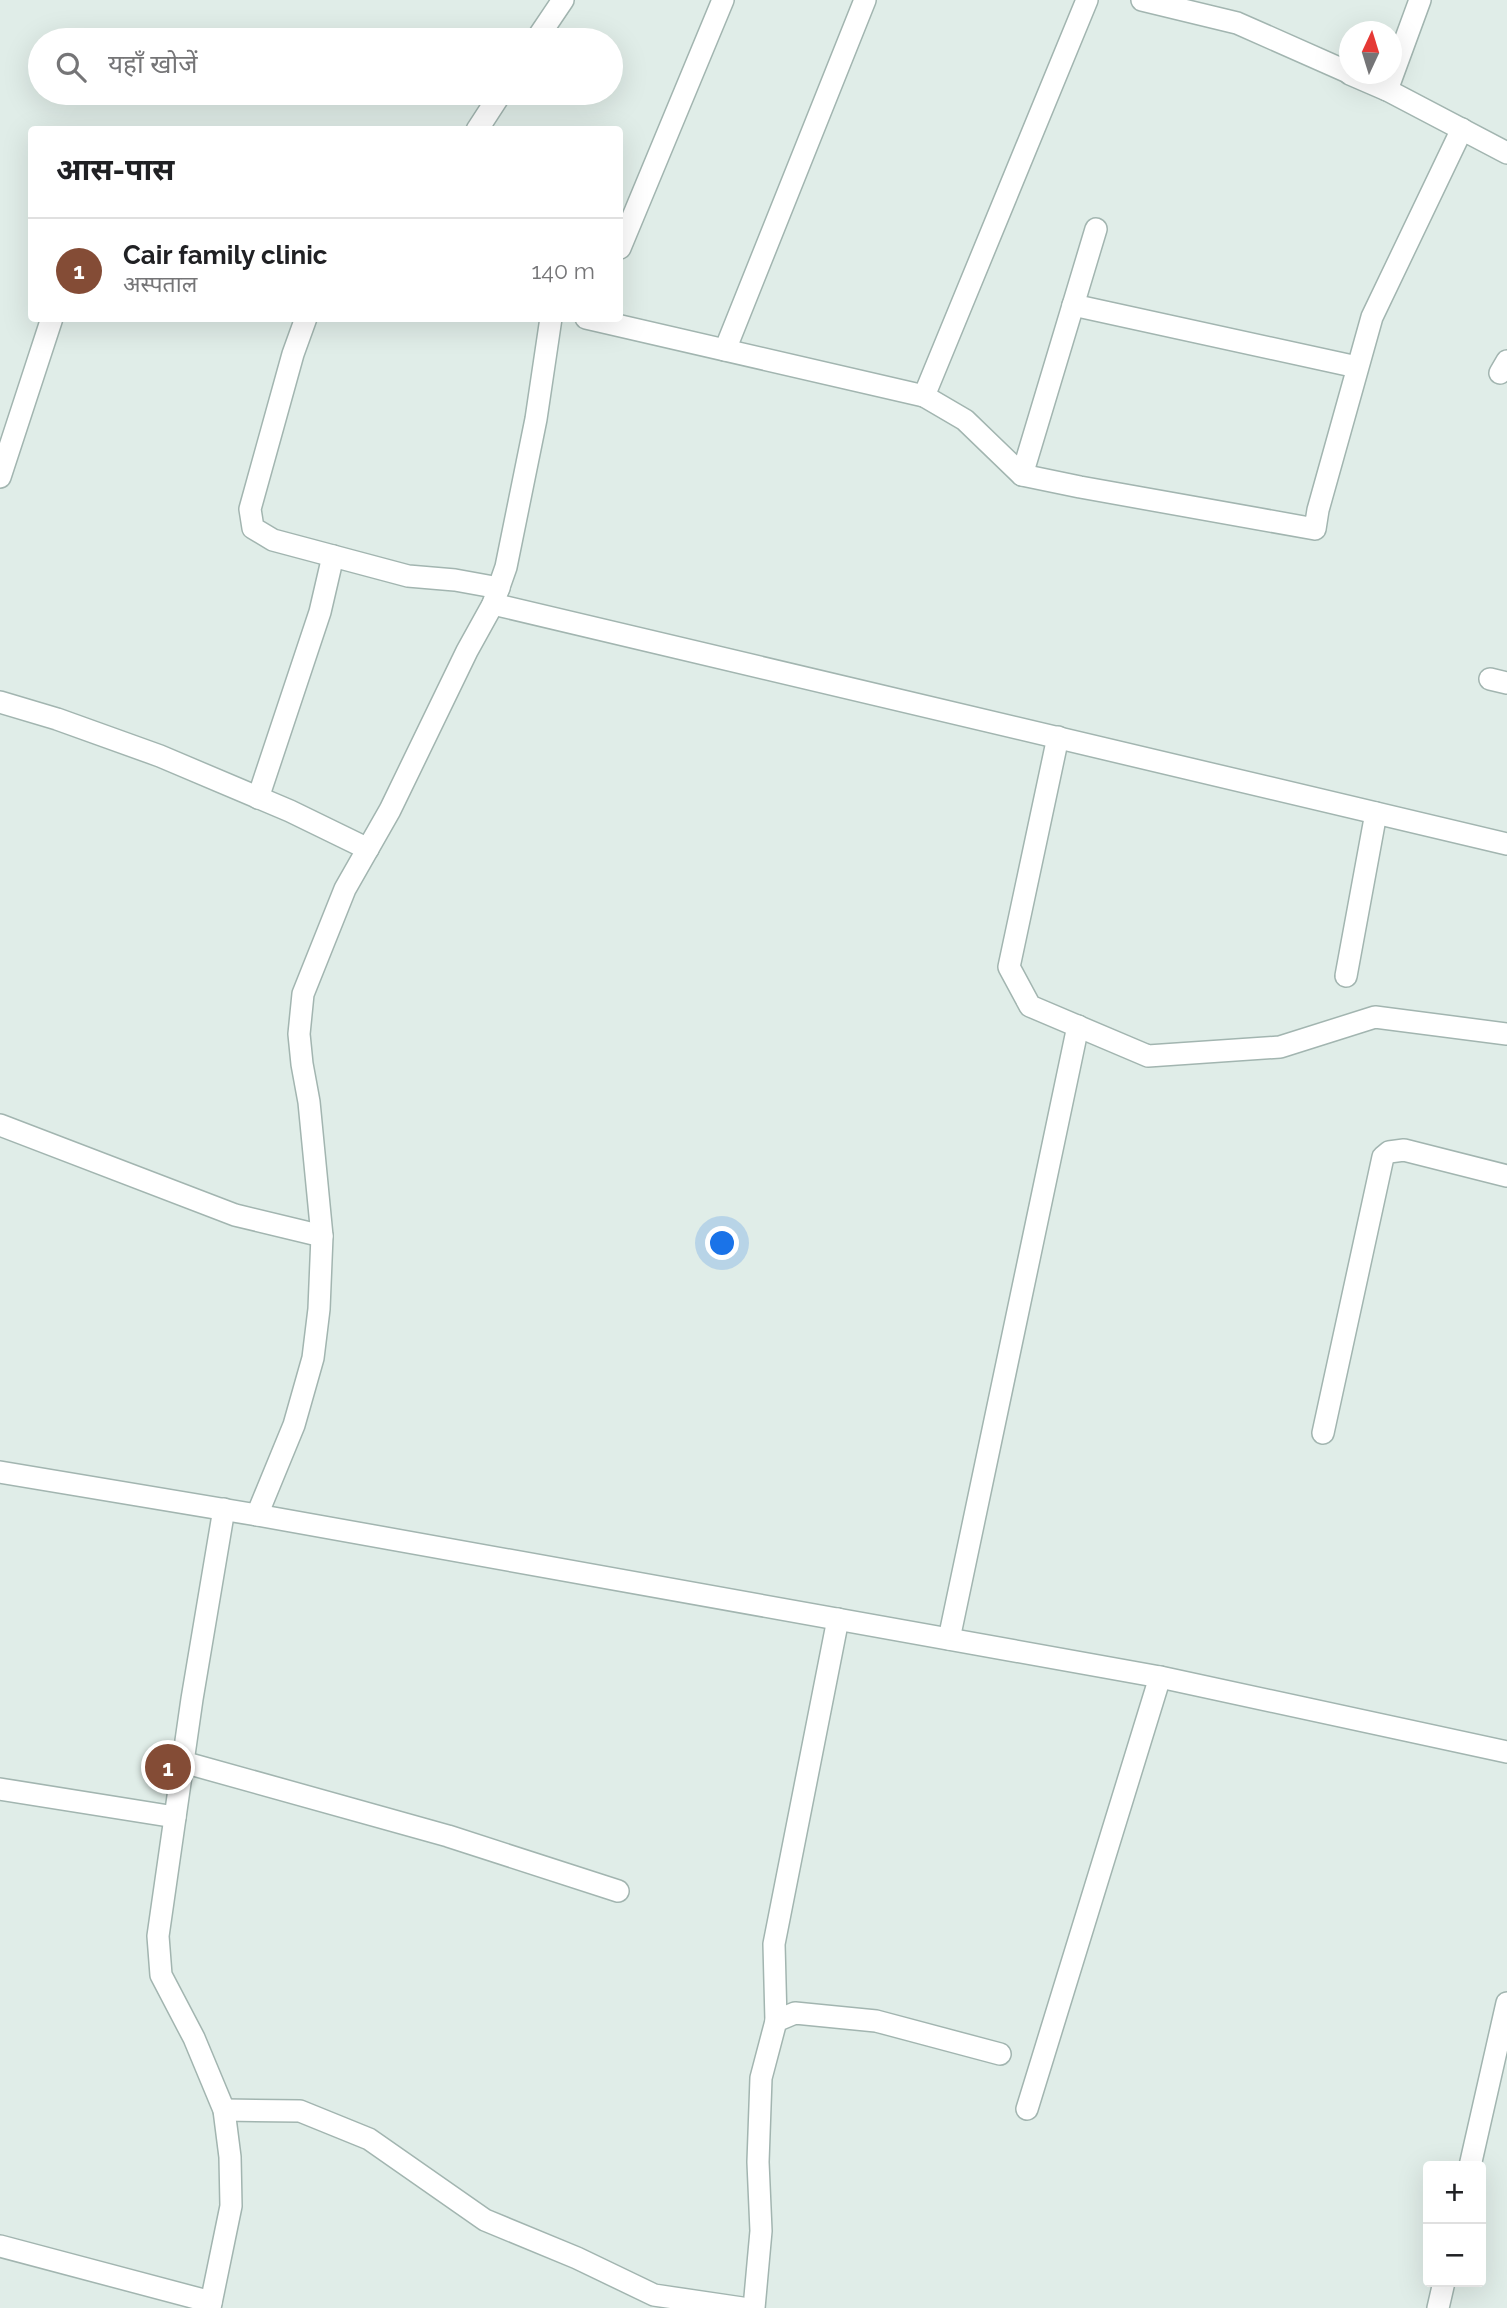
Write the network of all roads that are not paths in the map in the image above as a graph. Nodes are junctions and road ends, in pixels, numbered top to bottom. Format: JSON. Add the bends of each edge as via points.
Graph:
{"nodes":[{"id":1,"x":563,"y":0,"type":"edge"},
{"id":2,"x":723,"y":0,"type":"edge"},
{"id":3,"x":865,"y":0,"type":"edge"},
{"id":4,"x":1087,"y":0,"type":"edge"},
{"id":5,"x":1142,"y":0,"type":"edge"},
{"id":6,"x":1420,"y":0,"type":"edge"},
{"id":7,"x":544,"y":28,"type":"edge"},
{"id":8,"x":1339,"y":69,"type":"edge"},
{"id":9,"x":1373,"y":84,"type":"edge"},
{"id":10,"x":1387,"y":90,"type":"junction"},
{"id":11,"x":493,"y":105,"type":"edge"},
{"id":12,"x":480,"y":126,"type":"edge"},
{"id":13,"x":1462,"y":129,"type":"junction"},
{"id":14,"x":1507,"y":153,"type":"edge"},
{"id":15,"x":1096,"y":229,"type":"dead end"},
{"id":16,"x":623,"y":241,"type":"edge"},
{"id":17,"x":1073,"y":305,"type":"junction"},
{"id":18,"x":51,"y":322,"type":"edge"},
{"id":19,"x":305,"y":322,"type":"edge"},
{"id":20,"x":550,"y":322,"type":"edge"},
{"id":21,"x":602,"y":322,"type":"edge"},
{"id":22,"x":725,"y":350,"type":"junction"},
{"id":23,"x":1357,"y":367,"type":"junction"},
{"id":24,"x":924,"y":396,"type":"junction"},
{"id":25,"x":1022,"y":475,"type":"junction"},
{"id":26,"x":0,"y":477,"type":"edge"},
{"id":27,"x":333,"y":556,"type":"junction"},
{"id":28,"x":496,"y":596,"type":"junction"},
{"id":29,"x":0,"y":702,"type":"edge"},
{"id":30,"x":1058,"y":737,"type":"junction"},
{"id":31,"x":258,"y":798,"type":"junction"},
{"id":32,"x":1376,"y":813,"type":"junction"},
{"id":33,"x":1507,"y":844,"type":"edge"},
{"id":34,"x":368,"y":849,"type":"junction"},
{"id":35,"x":1346,"y":976,"type":"dead end"},
{"id":36,"x":1078,"y":1026,"type":"junction"},
{"id":37,"x":1507,"y":1034,"type":"edge"},
{"id":38,"x":0,"y":1125,"type":"edge"},
{"id":39,"x":1507,"y":1177,"type":"edge"},
{"id":40,"x":322,"y":1236,"type":"junction"},
{"id":41,"x":1323,"y":1433,"type":"dead end"},
{"id":42,"x":0,"y":1472,"type":"edge"},
{"id":43,"x":224,"y":1509,"type":"junction"},
{"id":44,"x":257,"y":1515,"type":"junction"},
{"id":45,"x":838,"y":1619,"type":"junction"},
{"id":46,"x":949,"y":1639,"type":"junction"},
{"id":47,"x":1160,"y":1677,"type":"junction"},
{"id":48,"x":1507,"y":1752,"type":"edge"},
{"id":49,"x":183,"y":1762,"type":"junction"},
{"id":50,"x":0,"y":1789,"type":"edge"},
{"id":51,"x":175,"y":1818,"type":"junction"},
{"id":52,"x":618,"y":1891,"type":"dead end"},
{"id":53,"x":1507,"y":2003,"type":"edge"},
{"id":54,"x":776,"y":2021,"type":"junction"},
{"id":55,"x":1000,"y":2054,"type":"dead end"},
{"id":56,"x":1027,"y":2109,"type":"dead end"},
{"id":57,"x":224,"y":2110,"type":"junction"},
{"id":58,"x":1471,"y":2161,"type":"edge"},
{"id":59,"x":0,"y":2246,"type":"edge"},
{"id":60,"x":1443,"y":2287,"type":"edge"},
{"id":61,"x":210,"y":2305,"type":"edge"},
{"id":62,"x":743,"y":2308,"type":"edge"},
{"id":63,"x":754,"y":2308,"type":"edge"},
{"id":64,"x":1437,"y":2308,"type":"edge"}],
"edges":[{"from":1,"to":7,"type":"street"},
{"from":2,"to":16,"type":"street"},
{"from":3,"to":22,"type":"street"},
{"from":4,"to":24,"type":"street"},
{"from":5,"to":8,"type":"street","via":[[1237,23]]},
{"from":6,"to":10,"type":"street"},
{"from":9,"to":10,"type":"street"},
{"from":10,"to":13,"type":"street"},
{"from":11,"to":12,"type":"street"},
{"from":13,"to":14,"type":"street"},
{"from":13,"to":23,"type":"street","via":[[1371,317]]},
{"from":15,"to":17,"type":"street"},
{"from":17,"to":23,"type":"street"},
{"from":17,"to":25,"type":"street"},
{"from":18,"to":26,"type":"street"},
{"from":19,"to":27,"type":"street","via":[[250,509],[253,528],[273,540]]},
{"from":20,"to":28,"type":"street","via":[[536,419]]},
{"from":21,"to":22,"type":"street"},
{"from":22,"to":24,"type":"street"},
{"from":23,"to":25,"type":"street","via":[[1315,529]]},
{"from":24,"to":25,"type":"street","via":[[965,420]]},
{"from":27,"to":28,"type":"street","via":[[408,576],[455,580]]},
{"from":27,"to":31,"type":"street","via":[[320,612]]},
{"from":28,"to":30,"type":"street"},
{"from":28,"to":34,"type":"street"},
{"from":29,"to":31,"type":"street","via":[[160,756]]},
{"from":30,"to":32,"type":"street"},
{"from":30,"to":36,"type":"street","via":[[1009,967],[1030,1006]]},
{"from":31,"to":34,"type":"street"},
{"from":32,"to":33,"type":"street"},
{"from":32,"to":35,"type":"street"},
{"from":34,"to":40,"type":"street","via":[[345,889],[303,994],[300,1044]]},
{"from":36,"to":37,"type":"street","via":[[1148,1056],[1280,1047],[1375,1017]]},
{"from":36,"to":46,"type":"street"},
{"from":38,"to":40,"type":"street","via":[[235,1215]]},
{"from":39,"to":41,"type":"street","via":[[1404,1150],[1383,1157]]},
{"from":40,"to":44,"type":"street","via":[[313,1359],[295,1425]]},
{"from":42,"to":43,"type":"street"},
{"from":43,"to":44,"type":"street"},
{"from":43,"to":49,"type":"street"},
{"from":44,"to":45,"type":"street"},
{"from":45,"to":46,"type":"street"},
{"from":45,"to":54,"type":"street","via":[[774,1944]]},
{"from":46,"to":47,"type":"street"},
{"from":47,"to":48,"type":"street"},
{"from":47,"to":56,"type":"street"},
{"from":49,"to":51,"type":"street"},
{"from":49,"to":52,"type":"street","via":[[448,1836]]},
{"from":50,"to":51,"type":"street"},
{"from":51,"to":57,"type":"street","via":[[158,1936],[161,1975]]},
{"from":53,"to":58,"type":"street"},
{"from":54,"to":55,"type":"street","via":[[795,2013],[876,2021]]},
{"from":54,"to":63,"type":"street","via":[[761,2078],[761,2231]]},
{"from":57,"to":61,"type":"street","via":[[231,2206]]},
{"from":57,"to":62,"type":"street","via":[[300,2110],[369,2139],[485,2220],[654,2295]]},
{"from":59,"to":61,"type":"street"},
{"from":60,"to":64,"type":"street"}]}
